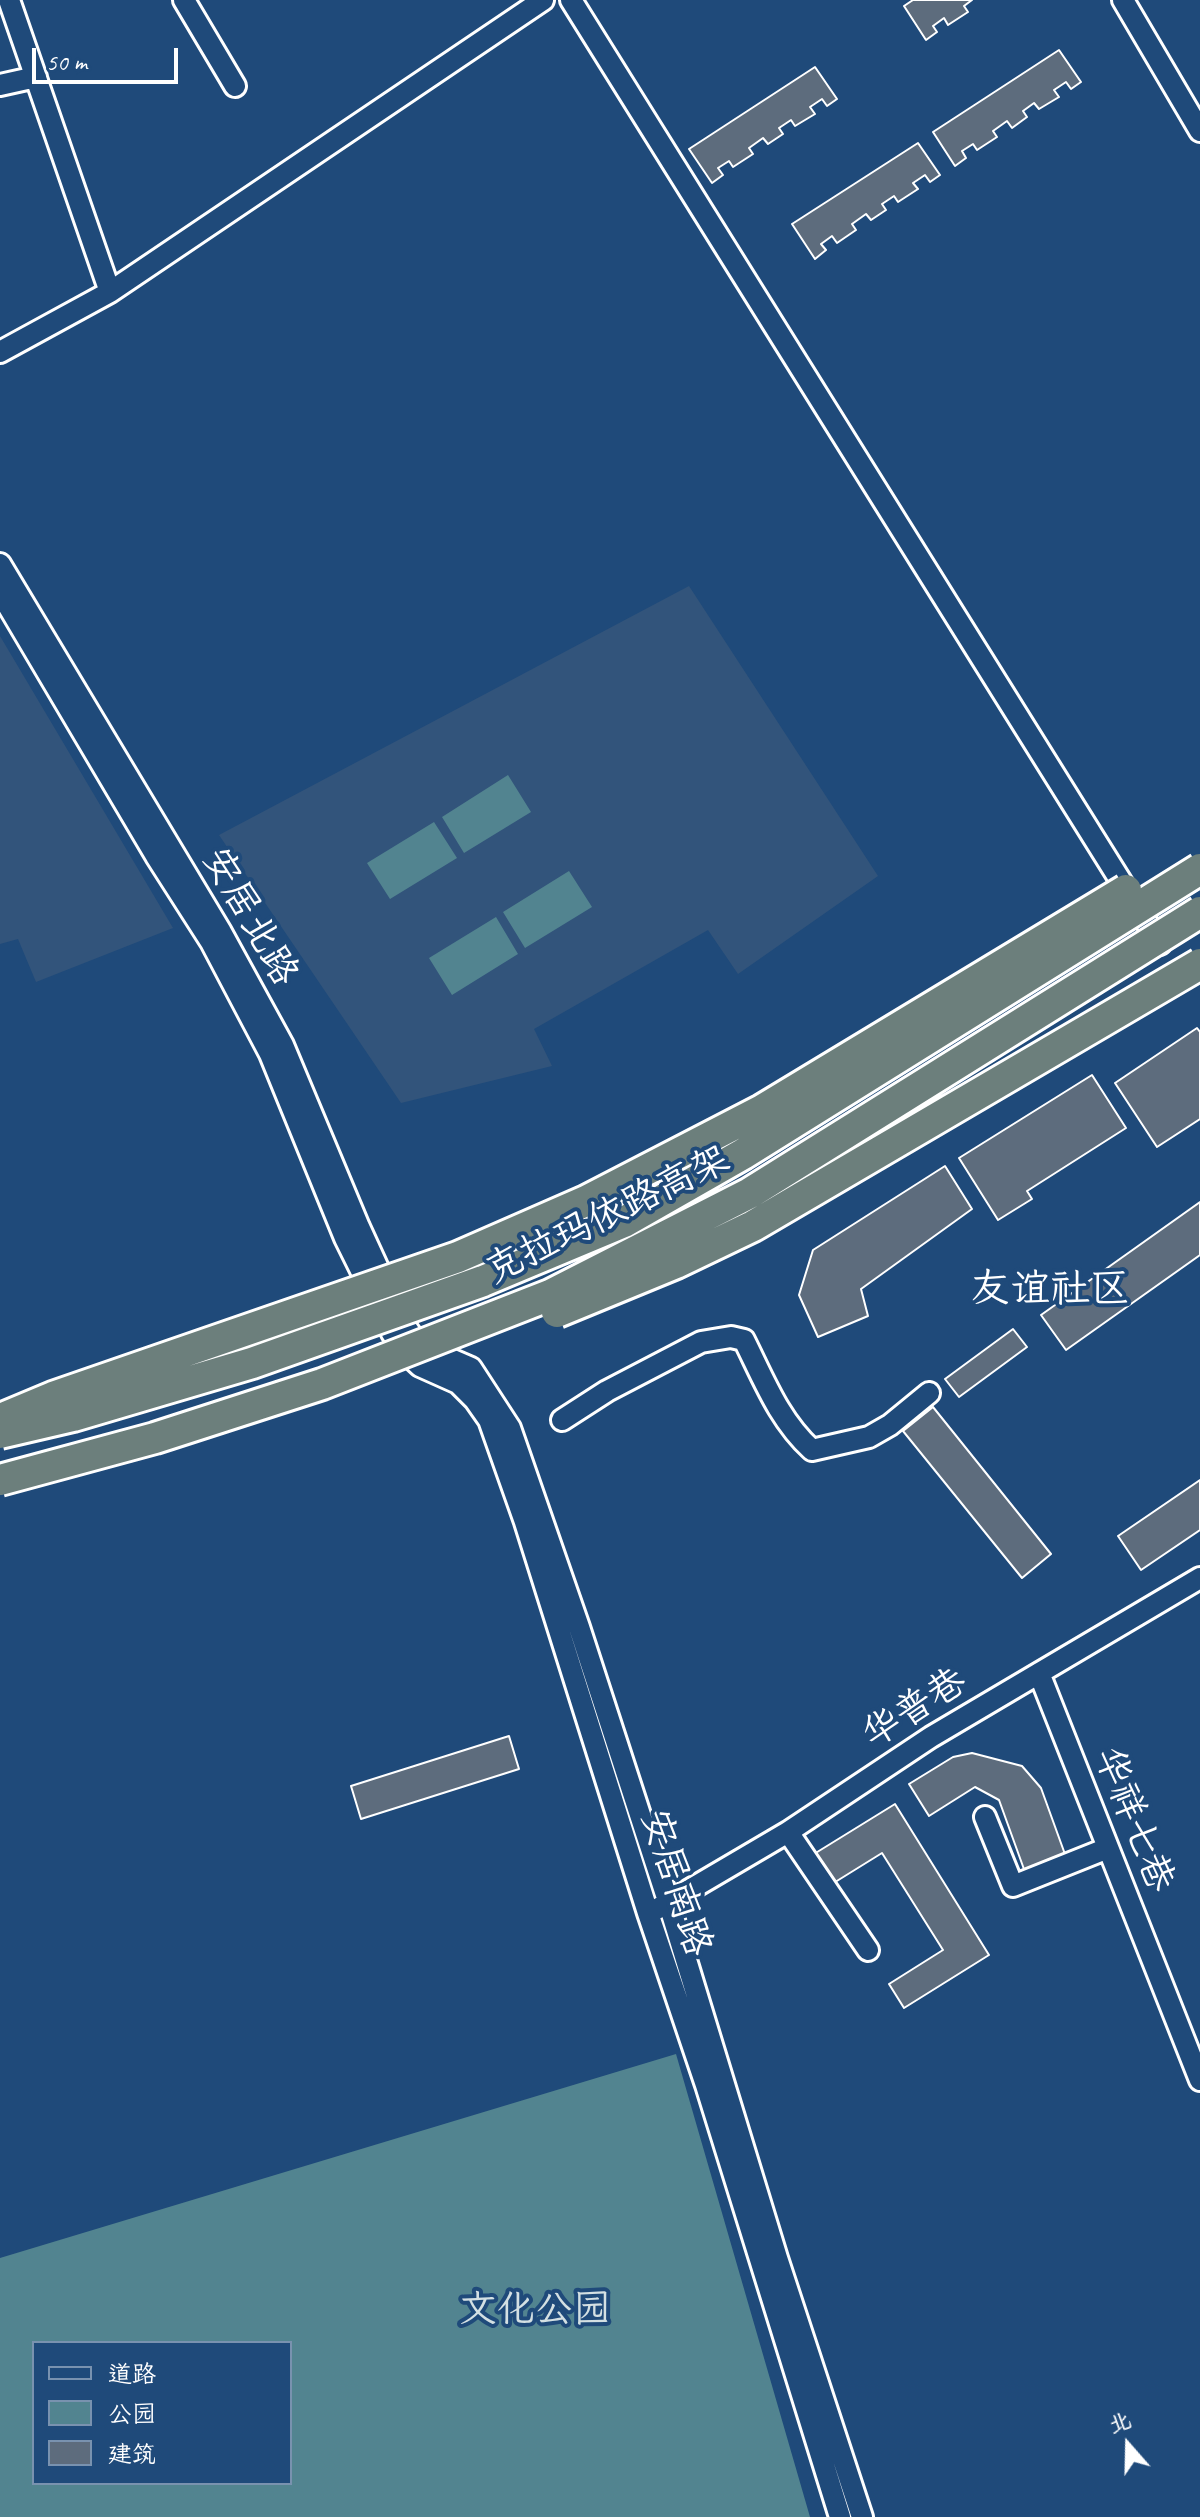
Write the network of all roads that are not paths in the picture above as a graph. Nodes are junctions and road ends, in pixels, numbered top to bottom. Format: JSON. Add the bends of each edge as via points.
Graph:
{"nodes":[{"id":1,"x":9,"y":0,"type":"edge"},
{"id":2,"x":184,"y":0,"type":"edge"},
{"id":3,"x":543,"y":0,"type":"edge"},
{"id":4,"x":571,"y":0,"type":"edge"},
{"id":5,"x":1123,"y":0,"type":"edge"},
{"id":6,"x":36,"y":77,"type":"junction"},
{"id":7,"x":0,"y":85,"type":"edge"},
{"id":8,"x":235,"y":86,"type":"dead end"},
{"id":9,"x":1200,"y":131,"type":"edge"},
{"id":10,"x":110,"y":292,"type":"junction"},
{"id":11,"x":0,"y":352,"type":"edge"},
{"id":12,"x":0,"y":564,"type":"edge"},
{"id":13,"x":0,"y":592,"type":"edge"},
{"id":14,"x":1200,"y":869,"type":"edge"},
{"id":15,"x":1126,"y":890,"type":"junction"},
{"id":16,"x":1200,"y":912,"type":"edge"},
{"id":17,"x":1160,"y":944,"type":"dead end"},
{"id":18,"x":1200,"y":964,"type":"edge"},
{"id":19,"x":383,"y":1313,"type":"joint"},
{"id":20,"x":403,"y":1323,"type":"joint"},
{"id":21,"x":322,"y":1384,"type":"junction"},
{"id":22,"x":929,"y":1393,"type":"dead end"},
{"id":23,"x":0,"y":1420,"type":"edge"},
{"id":24,"x":562,"y":1420,"type":"dead end"},
{"id":25,"x":0,"y":1433,"type":"edge"},
{"id":26,"x":0,"y":1480,"type":"edge"},
{"id":27,"x":1200,"y":1578,"type":"edge"},
{"id":28,"x":1039,"y":1673,"type":"junction"},
{"id":29,"x":985,"y":1817,"type":"dead end"},
{"id":30,"x":788,"y":1832,"type":"junction"},
{"id":31,"x":1108,"y":1848,"type":"junction"},
{"id":32,"x":669,"y":1904,"type":"junction"},
{"id":33,"x":648,"y":1913,"type":"junction"},
{"id":34,"x":868,"y":1950,"type":"dead end"},
{"id":35,"x":1200,"y":2080,"type":"edge"},
{"id":36,"x":840,"y":2517,"type":"edge"},
{"id":37,"x":862,"y":2517,"type":"edge"}],
"edges":[{"from":1,"to":6,"type":"street"},
{"from":2,"to":8,"type":"street"},
{"from":3,"to":10,"type":"street"},
{"from":4,"to":15,"type":"street"},
{"from":5,"to":9,"type":"street"},
{"from":6,"to":7,"type":"street"},
{"from":6,"to":10,"type":"street"},
{"from":10,"to":11,"type":"street"},
{"from":12,"to":20,"type":"street","name":"安居北路","via":[[283,1045]]},
{"from":13,"to":19,"type":"street","name":"安居北路","via":[[219,956],[270,1054],[345,1238]]},
{"from":14,"to":25,"type":"highway","name":"克拉玛依路高架","bridge":true,"via":[[743,1154],[624,1222],[483,1281],[252,1363]]},
{"from":15,"to":17,"type":"street"},
{"from":15,"to":23,"type":"highway","bridge":true,"via":[[762,1110],[586,1201],[458,1257]]},
{"from":16,"to":21,"type":"highway","name":"克拉玛依路高架","bridge":true,"via":[[750,1193],[550,1295]]},
{"from":18,"to":21,"type":"highway","bridge":true,"via":[[853,1169],[676,1263],[522,1326]]},
{"from":19,"to":33,"type":"street","name":"安居南路","via":[[404,1351],[420,1366],[458,1383],[489,1420]]},
{"from":20,"to":32,"type":"street","name":"安居南路","via":[[418,1345],[471,1368],[510,1428]]},
{"from":21,"to":26,"type":"highway","name":"克拉玛依路高架","bridge":true,"via":[[155,1438]]},
{"from":22,"to":24,"type":"street","via":[[869,1437],[812,1450],[779,1412],[744,1340],[731,1337],[701,1342]]},
{"from":27,"to":28,"type":"street","name":"华普巷"},
{"from":28,"to":30,"type":"street","name":"华普巷"},
{"from":28,"to":31,"type":"street","name":"华祥七巷"},
{"from":29,"to":31,"type":"street","via":[[1013,1886]]},
{"from":30,"to":32,"type":"street","name":"华普巷"},
{"from":30,"to":34,"type":"street"},
{"from":31,"to":35,"type":"street","name":"华祥七巷"},
{"from":32,"to":33,"type":"street","name":"华普巷"},
{"from":32,"to":37,"type":"street","name":"安居南路"},
{"from":33,"to":36,"type":"street","name":"安居南路"}]}
